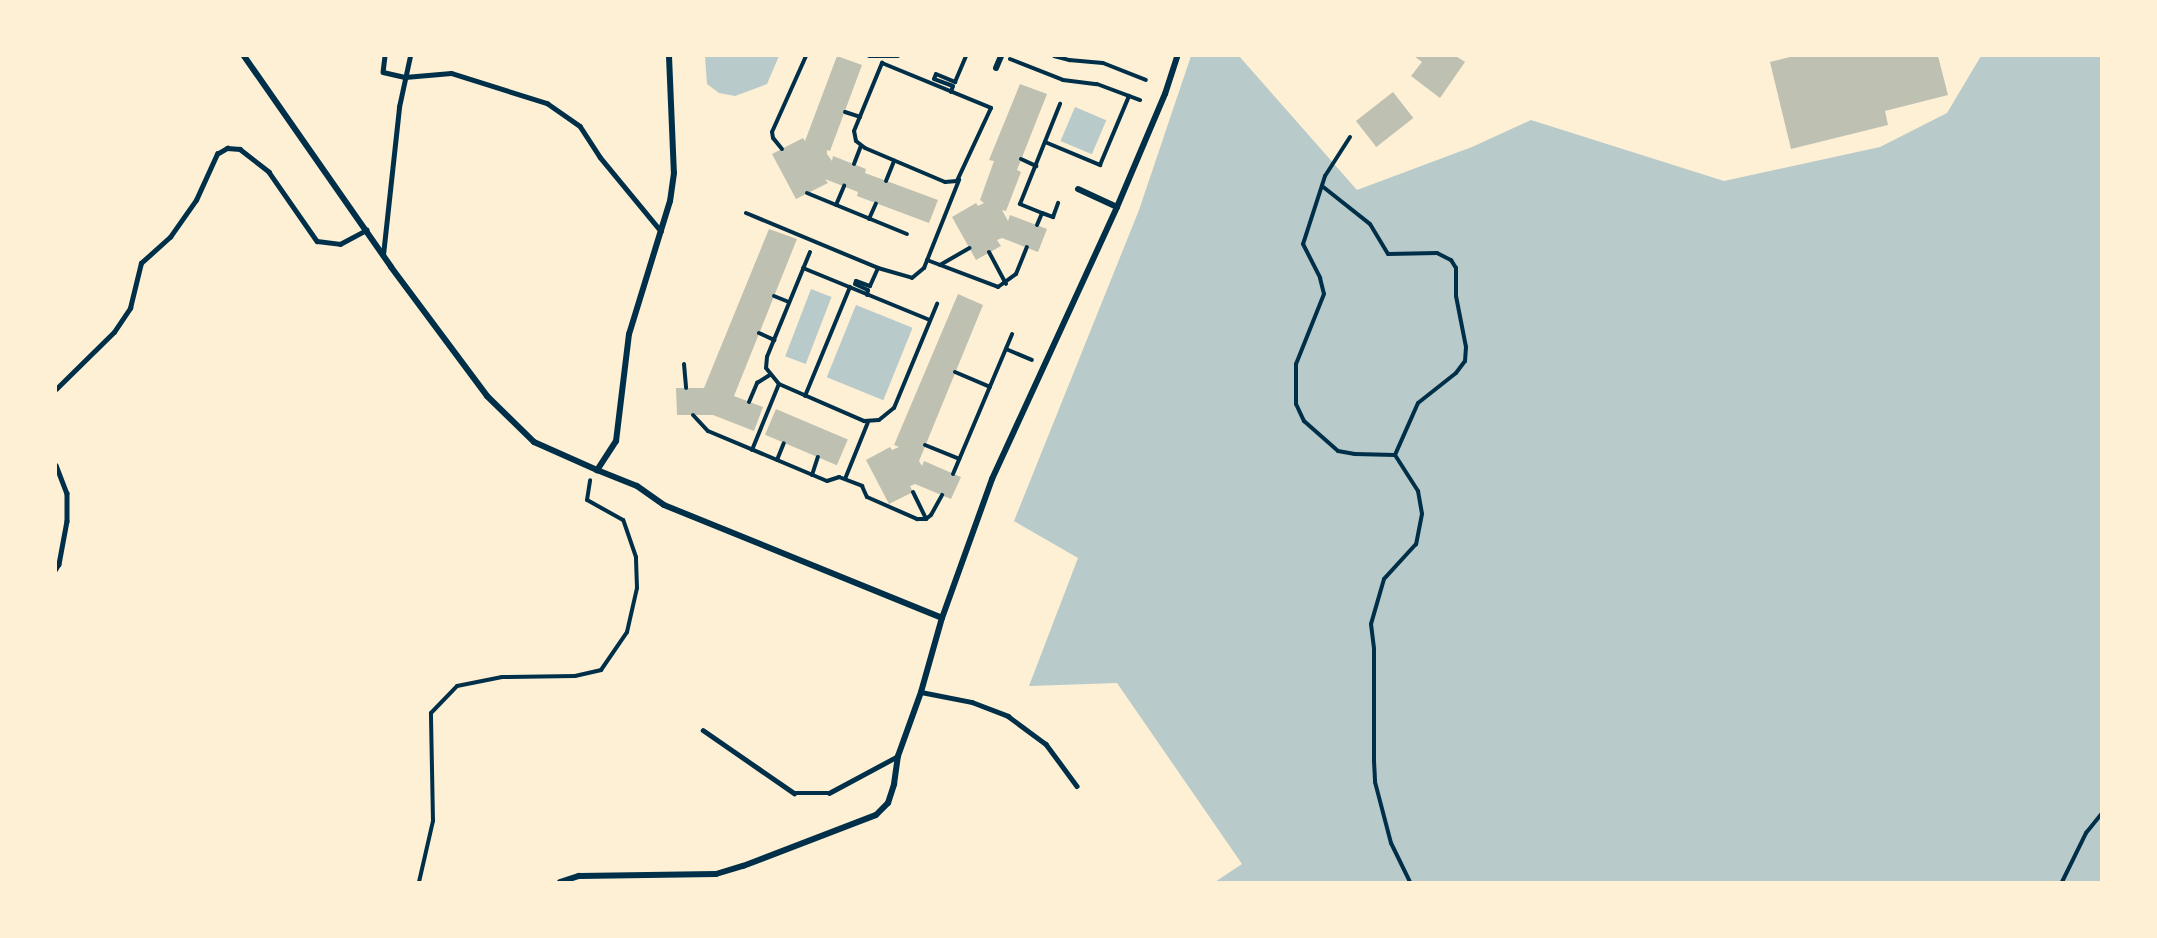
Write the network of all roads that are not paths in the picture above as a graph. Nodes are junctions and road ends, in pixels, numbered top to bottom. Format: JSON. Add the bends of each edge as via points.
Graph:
{"nodes":[{"id":1,"x":244,"y":56,"type":"edge"},
{"id":2,"x":385,"y":56,"type":"edge"},
{"id":3,"x":410,"y":56,"type":"edge"},
{"id":4,"x":669,"y":56,"type":"edge"},
{"id":5,"x":1004,"y":56,"type":"edge"},
{"id":6,"x":1177,"y":56,"type":"edge"},
{"id":7,"x":996,"y":68,"type":"dead end"},
{"id":8,"x":405,"y":77,"type":"junction"},
{"id":9,"x":1078,"y":189,"type":"dead end"},
{"id":10,"x":1117,"y":207,"type":"junction"},
{"id":11,"x":366,"y":230,"type":"junction"},
{"id":12,"x":661,"y":231,"type":"junction"},
{"id":13,"x":383,"y":255,"type":"junction"},
{"id":14,"x":56,"y":389,"type":"edge"},
{"id":15,"x":56,"y":465,"type":"edge"},
{"id":16,"x":595,"y":468,"type":"junction"},
{"id":17,"x":56,"y":569,"type":"edge"},
{"id":18,"x":942,"y":618,"type":"junction"},
{"id":19,"x":921,"y":692,"type":"junction"},
{"id":20,"x":703,"y":730,"type":"dead end"},
{"id":21,"x":898,"y":756,"type":"junction"},
{"id":22,"x":1077,"y":786,"type":"dead end"},
{"id":23,"x":560,"y":882,"type":"edge"}],
"edges":[{"from":1,"to":11,"type":"street"},
{"from":2,"to":8,"type":"lane","via":[[383,72]]},
{"from":3,"to":8,"type":"lane"},
{"from":4,"to":12,"type":"street","via":[[674,173]]},
{"from":5,"to":7,"type":"street"},
{"from":6,"to":10,"type":"street"},
{"from":8,"to":12,"type":"lane","via":[[451,73],[547,103],[580,126],[600,157]]},
{"from":8,"to":13,"type":"lane"},
{"from":9,"to":10,"type":"street"},
{"from":10,"to":18,"type":"street","via":[[992,479]]},
{"from":11,"to":13,"type":"street"},
{"from":11,"to":14,"type":"lane","via":[[340,244],[317,241],[269,172],[240,149],[227,148],[217,154],[196,200],[170,237],[141,263],[130,308],[114,332]]},
{"from":12,"to":16,"type":"street","via":[[629,334],[616,441]]},
{"from":13,"to":16,"type":"street","via":[[487,396],[534,442]]},
{"from":15,"to":17,"type":"lane","via":[[67,493],[67,521]]},
{"from":16,"to":18,"type":"street","via":[[637,486],[664,505]]},
{"from":18,"to":19,"type":"street"},
{"from":19,"to":21,"type":"street"},
{"from":19,"to":22,"type":"lane","via":[[972,702],[1008,716],[1046,744]]},
{"from":20,"to":21,"type":"lane","via":[[794,793],[829,793]]},
{"from":21,"to":23,"type":"street","via":[[888,803],[876,815],[743,866],[716,874],[579,876]]}]}
